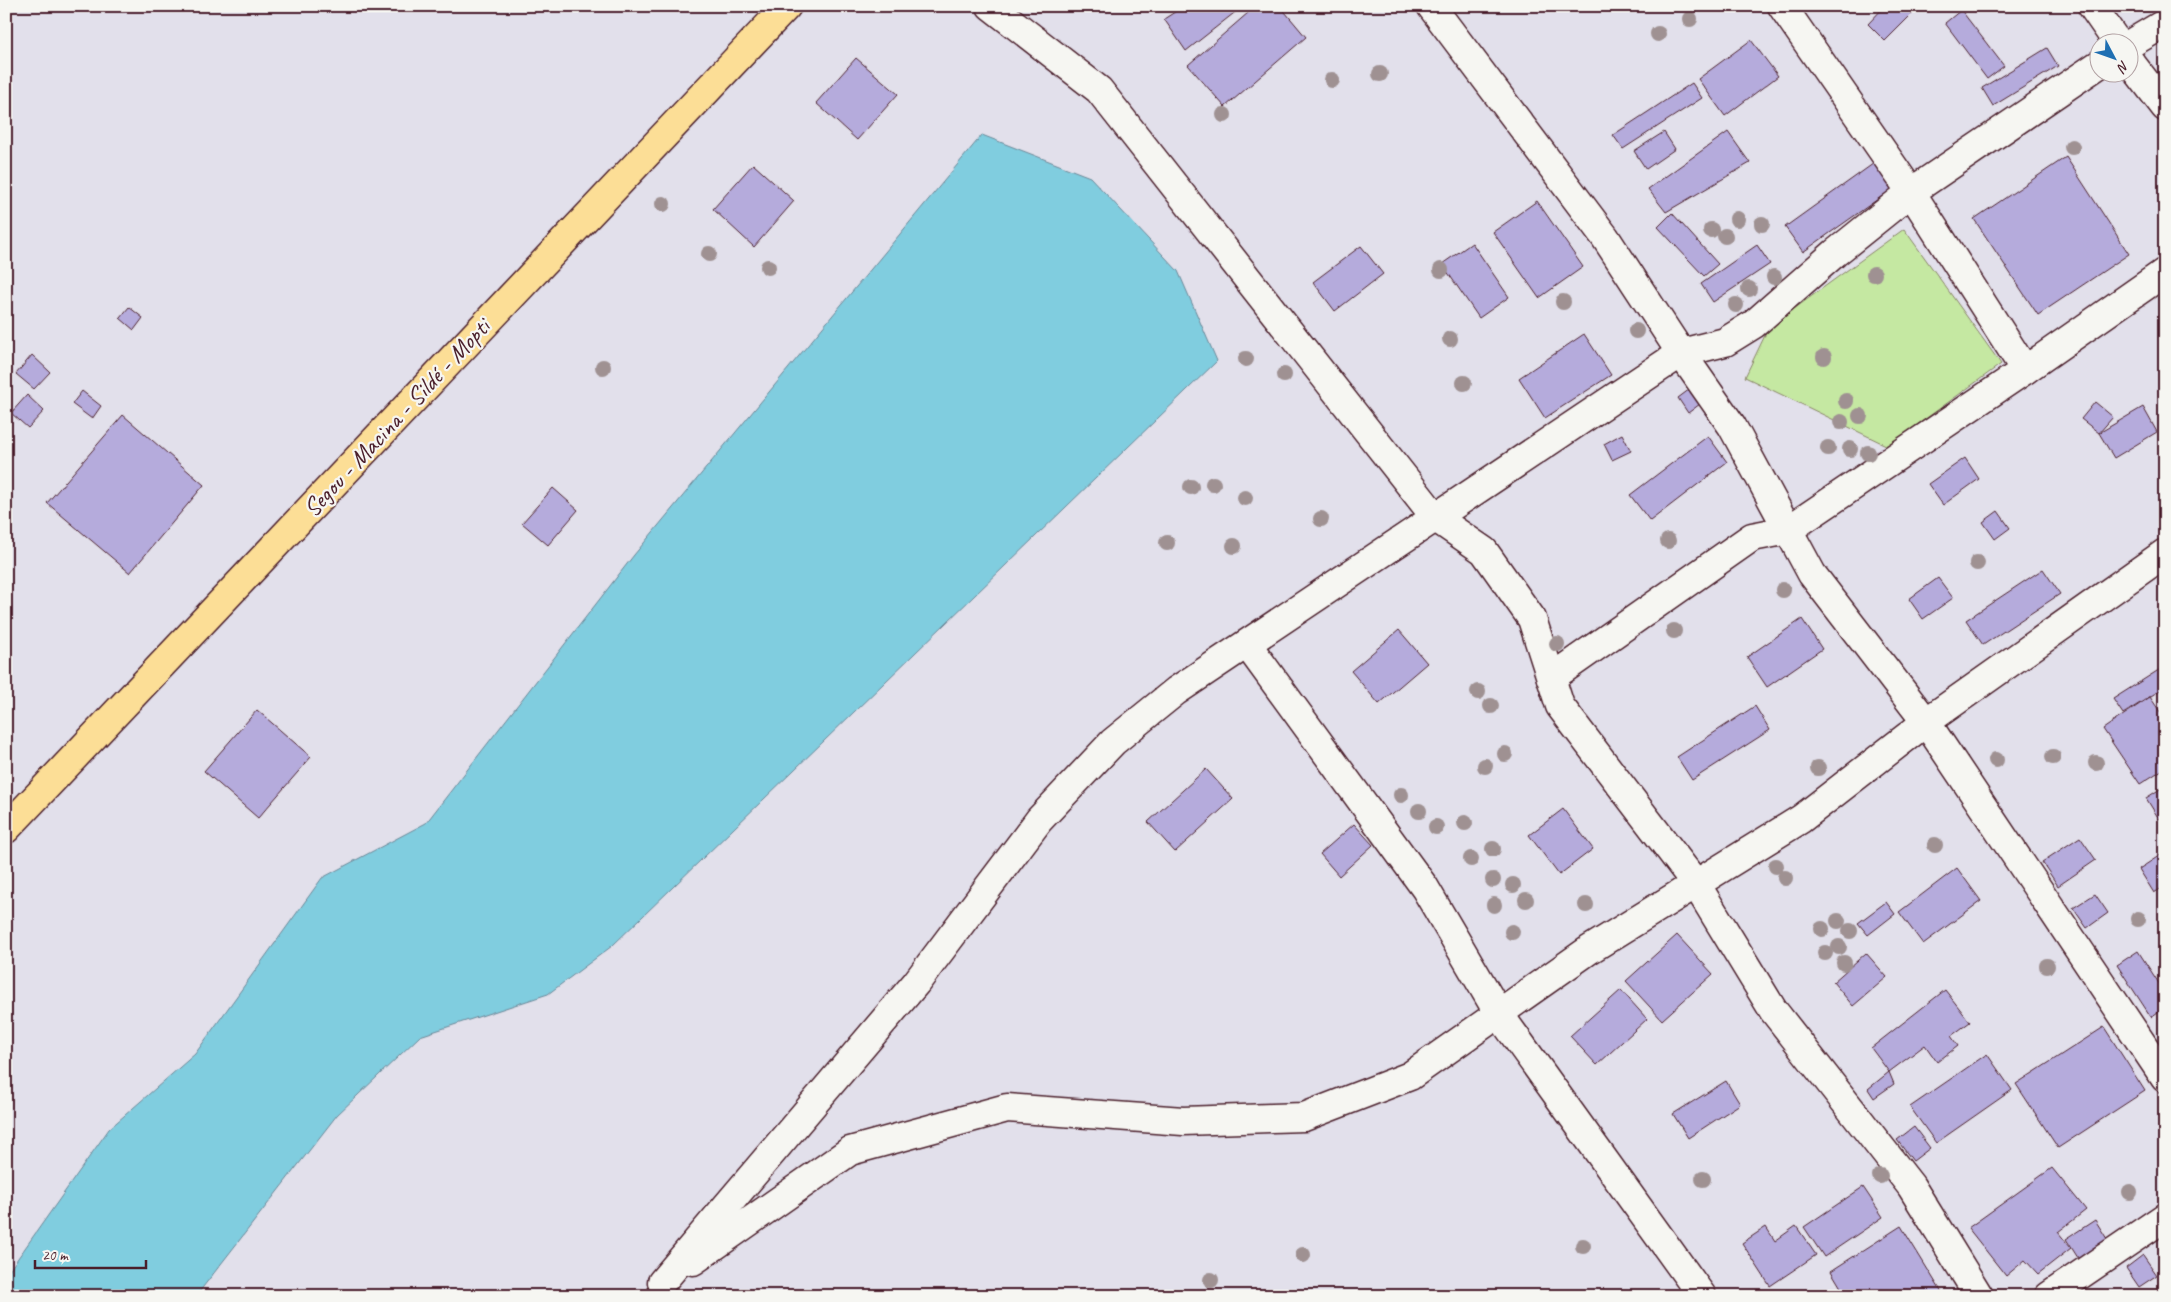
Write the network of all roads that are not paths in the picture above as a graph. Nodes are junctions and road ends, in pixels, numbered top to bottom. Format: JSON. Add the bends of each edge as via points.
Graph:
{"nodes":[{"id":1,"x":786,"y":6,"type":"edge"},
{"id":2,"x":991,"y":6,"type":"edge"},
{"id":3,"x":1431,"y":6,"type":"edge"},
{"id":4,"x":1782,"y":6,"type":"edge"},
{"id":5,"x":2092,"y":6,"type":"edge"},
{"id":6,"x":2165,"y":23,"type":"edge"},
{"id":7,"x":2110,"y":32,"type":"edge"},
{"id":8,"x":2138,"y":39,"type":"edge"},
{"id":9,"x":2088,"y":72,"type":"edge"},
{"id":10,"x":2138,"y":72,"type":"edge"},
{"id":11,"x":2165,"y":108,"type":"edge"},
{"id":12,"x":1911,"y":192,"type":"junction"},
{"id":13,"x":2165,"y":272,"type":"edge"},
{"id":14,"x":1681,"y":353,"type":"junction"},
{"id":15,"x":2025,"y":370,"type":"junction"},
{"id":16,"x":1436,"y":518,"type":"junction"},
{"id":17,"x":1788,"y":530,"type":"junction"},
{"id":18,"x":2165,"y":553,"type":"edge"},
{"id":19,"x":1247,"y":644,"type":"junction"},
{"id":20,"x":1551,"y":678,"type":"junction"},
{"id":21,"x":1926,"y":722,"type":"junction"},
{"id":22,"x":6,"y":829,"type":"edge"},
{"id":23,"x":1696,"y":884,"type":"junction"},
{"id":24,"x":1499,"y":1014,"type":"junction"},
{"id":25,"x":2165,"y":1078,"type":"edge"},
{"id":26,"x":2165,"y":1216,"type":"edge"},
{"id":27,"x":656,"y":1289,"type":"edge"},
{"id":28,"x":1702,"y":1296,"type":"edge"},
{"id":29,"x":1979,"y":1296,"type":"edge"},
{"id":30,"x":2049,"y":1296,"type":"edge"}],
"edges":[{"from":1,"to":22,"type":"main road","name":"Segou - Macina - Sildé - Mopti"},
{"from":2,"to":16,"type":"street","via":[[1099,90]]},
{"from":3,"to":14,"type":"street","via":[[1605,237]]},
{"from":4,"to":12,"type":"street"},
{"from":5,"to":7,"type":"street"},
{"from":6,"to":8,"type":"street"},
{"from":9,"to":12,"type":"street"},
{"from":10,"to":11,"type":"street"},
{"from":12,"to":14,"type":"street","via":[[1754,324],[1725,342]]},
{"from":12,"to":15,"type":"street"},
{"from":13,"to":15,"type":"street"},
{"from":14,"to":16,"type":"street"},
{"from":14,"to":17,"type":"street","via":[[1732,426]]},
{"from":15,"to":17,"type":"street"},
{"from":16,"to":19,"type":"street"},
{"from":16,"to":20,"type":"street","via":[[1484,551],[1532,619]]},
{"from":17,"to":20,"type":"street","via":[[1752,537]]},
{"from":17,"to":21,"type":"street","via":[[1812,574]]},
{"from":18,"to":21,"type":"street"},
{"from":19,"to":24,"type":"street","via":[[1425,888]]},
{"from":19,"to":27,"type":"street","via":[[1176,691],[1113,742],[1038,820],[916,983]]},
{"from":20,"to":23,"type":"street","via":[[1560,706]]},
{"from":21,"to":23,"type":"street","via":[[1801,819]]},
{"from":21,"to":25,"type":"street"},
{"from":23,"to":24,"type":"street","via":[[1589,950]]},
{"from":23,"to":29,"type":"street","via":[[1774,1010],[1911,1186]]},
{"from":24,"to":27,"type":"street","via":[[1410,1076],[1304,1117],[1183,1121],[1007,1108],[850,1151]]},
{"from":24,"to":28,"type":"street"},
{"from":26,"to":30,"type":"street"}]}
